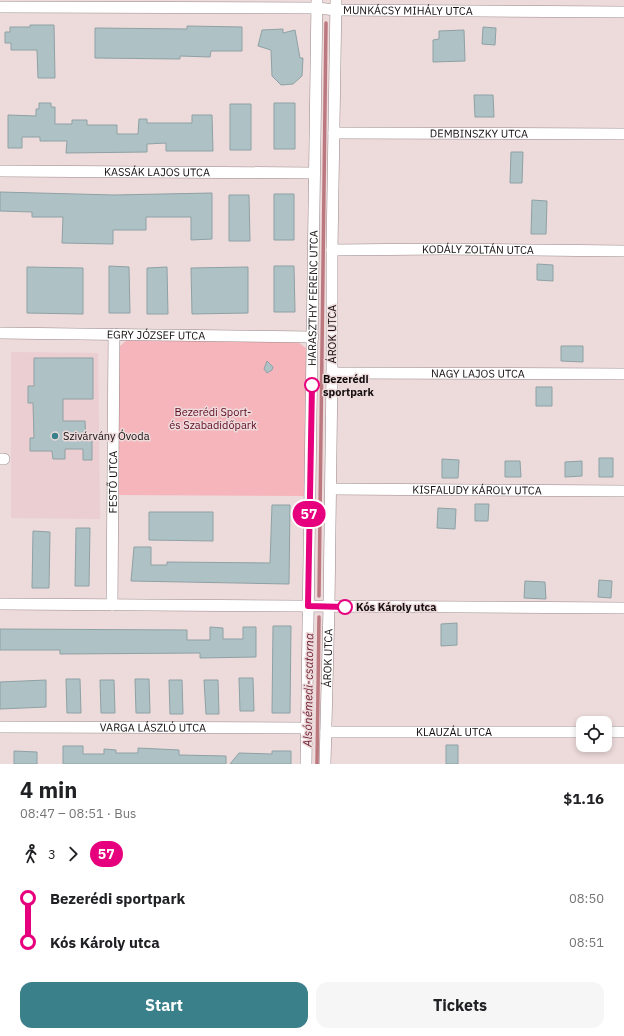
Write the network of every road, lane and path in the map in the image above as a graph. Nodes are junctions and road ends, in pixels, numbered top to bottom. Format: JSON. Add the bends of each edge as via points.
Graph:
{"nodes":[{"id":1,"x":317,"y":4,"type":"edge"},
{"id":2,"x":336,"y":5,"type":"edge"},
{"id":3,"x":0,"y":7,"type":"edge"},
{"id":4,"x":624,"y":12,"type":"edge"},
{"id":5,"x":334,"y":133,"type":"junction"},
{"id":6,"x":624,"y":134,"type":"edge"},
{"id":7,"x":0,"y":171,"type":"edge"},
{"id":8,"x":314,"y":173,"type":"junction"},
{"id":9,"x":332,"y":250,"type":"junction"},
{"id":10,"x":624,"y":251,"type":"edge"},
{"id":11,"x":0,"y":333,"type":"edge"},
{"id":12,"x":114,"y":334,"type":"junction"},
{"id":13,"x":313,"y":337,"type":"junction"},
{"id":14,"x":332,"y":373,"type":"junction"},
{"id":15,"x":624,"y":374,"type":"edge"},
{"id":16,"x":331,"y":489,"type":"junction"},
{"id":17,"x":624,"y":491,"type":"edge"},
{"id":18,"x":0,"y":604,"type":"edge"},
{"id":19,"x":112,"y":605,"type":"junction"},
{"id":20,"x":308,"y":606,"type":"junction"},
{"id":21,"x":329,"y":607,"type":"junction"},
{"id":22,"x":624,"y":608,"type":"edge"},
{"id":23,"x":0,"y":727,"type":"edge"},
{"id":24,"x":306,"y":728,"type":"junction"},
{"id":25,"x":326,"y":732,"type":"junction"},
{"id":26,"x":576,"y":732,"type":"edge"},
{"id":27,"x":612,"y":732,"type":"edge"},
{"id":28,"x":624,"y":732,"type":"edge"},
{"id":29,"x":306,"y":764,"type":"edge"},
{"id":30,"x":325,"y":764,"type":"edge"}],
"edges":[{"from":1,"to":2,"type":"street","name":"MUNKÁCSY MIHÁLY UTCA"},
{"from":1,"to":3,"type":"street","name":"MUNKÁCSY MIHÁLY UTCA"},
{"from":1,"to":8,"type":"street","name":"HARASZTHY FERENC UTCA"},
{"from":2,"to":4,"type":"street","name":"MUNKÁCSY MIHÁLY UTCA"},
{"from":2,"to":5,"type":"street","name":"ÁROK UTCA"},
{"from":5,"to":6,"type":"street","name":"DEMBINSZKY UTCA"},
{"from":5,"to":9,"type":"street","name":"ÁROK UTCA"},
{"from":7,"to":8,"type":"street","name":"KASSÁK LAJOS UTCA"},
{"from":8,"to":13,"type":"street","name":"HARASZTHY FERENC UTCA"},
{"from":9,"to":10,"type":"street","name":"KODÁLY ZOLTÁN UTCA"},
{"from":9,"to":14,"type":"street","name":"ÁROK UTCA"},
{"from":11,"to":12,"type":"street","name":"EGRY JÓZSEF UTCA"},
{"from":12,"to":13,"type":"street","name":"EGRY JÓZSEF UTCA"},
{"from":12,"to":19,"type":"street","name":"FESTŐ UTCA"},
{"from":13,"to":20,"type":"street","name":"HARASZTHY FERENC UTCA"},
{"from":14,"to":15,"type":"street","name":"NAGY LAJOS UTCA"},
{"from":14,"to":16,"type":"street","name":"ÁROK UTCA"},
{"from":16,"to":17,"type":"street","name":"KISFALUDY KÁROLY UTCA"},
{"from":16,"to":21,"type":"street","name":"ÁROK UTCA"},
{"from":18,"to":19,"type":"street"},
{"from":19,"to":20,"type":"street"},
{"from":20,"to":21,"type":"street"},
{"from":20,"to":24,"type":"street","name":"HARASZTHY FERENC UTCA"},
{"from":21,"to":22,"type":"street"},
{"from":21,"to":25,"type":"street","name":"ÁROK UTCA"},
{"from":23,"to":24,"type":"street","name":"VARGA LÁSZLÓ UTCA"},
{"from":24,"to":29,"type":"street","name":"HARASZTHY FERENC UTCA"},
{"from":25,"to":26,"type":"street","name":"KLAUZÁL UTCA"},
{"from":25,"to":30,"type":"street","name":"ÁROK UTCA"},
{"from":27,"to":28,"type":"street"}]}
